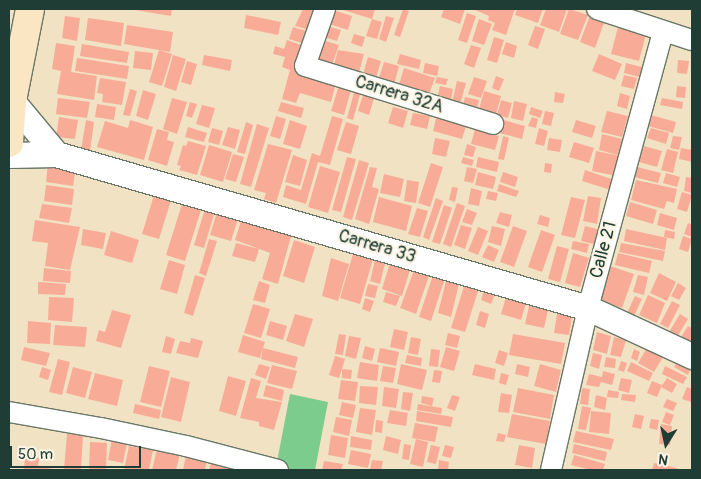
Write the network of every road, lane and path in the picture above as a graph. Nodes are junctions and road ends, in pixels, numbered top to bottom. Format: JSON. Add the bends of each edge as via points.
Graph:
{"nodes":[{"id":1,"x":30,"y":9,"type":"edge"},
{"id":2,"x":325,"y":9,"type":"edge"},
{"id":3,"x":597,"y":9,"type":"edge"},
{"id":4,"x":663,"y":32,"type":"junction"},
{"id":5,"x":692,"y":40,"type":"edge"},
{"id":6,"x":11,"y":120,"type":"edge"},
{"id":7,"x":493,"y":124,"type":"dead end"},
{"id":8,"x":56,"y":154,"type":"junction"},
{"id":9,"x":9,"y":155,"type":"edge"},
{"id":10,"x":588,"y":308,"type":"junction"},
{"id":11,"x":692,"y":356,"type":"edge"},
{"id":12,"x":9,"y":412,"type":"edge"},
{"id":13,"x":278,"y":470,"type":"edge"},
{"id":14,"x":551,"y":470,"type":"edge"}],
"edges":[{"from":1,"to":6,"type":"main road"},
{"from":2,"to":7,"type":"street","name":"Carrera 32A","via":[[305,66]]},
{"from":3,"to":4,"type":"street"},
{"from":4,"to":5,"type":"street"},
{"from":4,"to":10,"type":"street","name":"Calle 21"},
{"from":6,"to":8,"type":"street"},
{"from":8,"to":9,"type":"street","name":"Carrera 33"},
{"from":8,"to":10,"type":"street","name":"Carrera 33"},
{"from":10,"to":11,"type":"street","name":"Carrera 33"},
{"from":10,"to":14,"type":"street","name":"Calle 21"},
{"from":12,"to":13,"type":"street","via":[[186,446]]}]}
